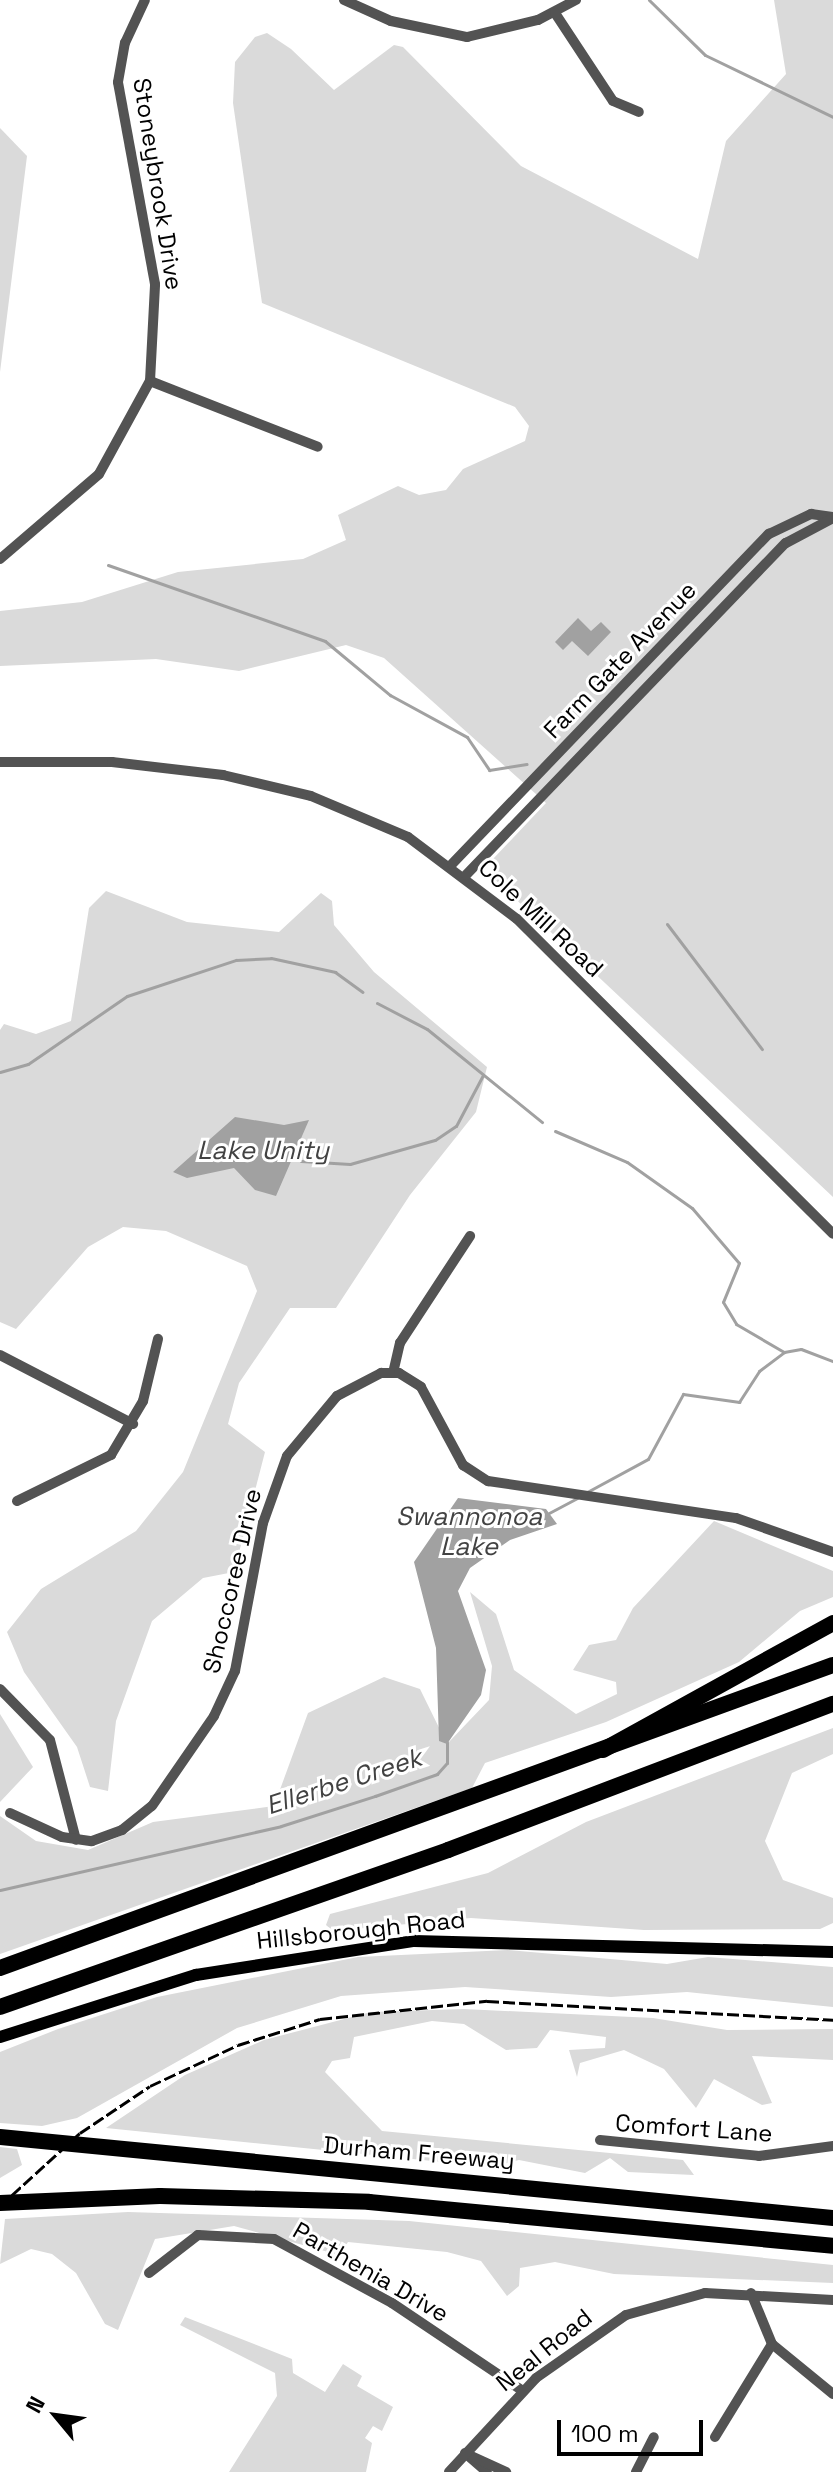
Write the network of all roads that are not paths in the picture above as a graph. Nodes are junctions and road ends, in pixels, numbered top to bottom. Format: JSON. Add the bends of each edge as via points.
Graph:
{"nodes":[{"id":1,"x":344,"y":0,"type":"edge"},
{"id":2,"x":576,"y":0,"type":"edge"},
{"id":3,"x":142,"y":1,"type":"edge"},
{"id":4,"x":555,"y":13,"type":"junction"},
{"id":5,"x":639,"y":112,"type":"dead end"},
{"id":6,"x":150,"y":381,"type":"junction"},
{"id":7,"x":318,"y":447,"type":"dead end"},
{"id":8,"x":833,"y":518,"type":"edge"},
{"id":9,"x":0,"y":559,"type":"edge"},
{"id":10,"x":0,"y":762,"type":"edge"},
{"id":11,"x":452,"y":864,"type":"junction"},
{"id":12,"x":466,"y":875,"type":"junction"},
{"id":13,"x":833,"y":1234,"type":"edge"},
{"id":14,"x":470,"y":1236,"type":"dead end"},
{"id":15,"x":158,"y":1339,"type":"dead end"},
{"id":16,"x":0,"y":1355,"type":"edge"},
{"id":17,"x":393,"y":1373,"type":"junction"},
{"id":18,"x":133,"y":1424,"type":"junction"},
{"id":19,"x":17,"y":1501,"type":"dead end"},
{"id":20,"x":833,"y":1552,"type":"edge"},
{"id":21,"x":833,"y":1623,"type":"edge"},
{"id":22,"x":833,"y":1665,"type":"edge"},
{"id":23,"x":0,"y":1689,"type":"edge"},
{"id":24,"x":833,"y":1704,"type":"edge"},
{"id":25,"x":596,"y":1757,"type":"junction"},
{"id":26,"x":10,"y":1813,"type":"dead end"},
{"id":27,"x":76,"y":1840,"type":"junction"},
{"id":28,"x":833,"y":1952,"type":"edge"},
{"id":29,"x":0,"y":1968,"type":"edge"},
{"id":30,"x":0,"y":2007,"type":"edge"},
{"id":31,"x":0,"y":2037,"type":"edge"},
{"id":32,"x":0,"y":2137,"type":"edge"},
{"id":33,"x":600,"y":2140,"type":"dead end"},
{"id":34,"x":833,"y":2146,"type":"edge"},
{"id":35,"x":0,"y":2203,"type":"edge"},
{"id":36,"x":833,"y":2218,"type":"edge"},
{"id":37,"x":833,"y":2246,"type":"edge"},
{"id":38,"x":149,"y":2273,"type":"dead end"},
{"id":39,"x":751,"y":2293,"type":"junction"},
{"id":40,"x":833,"y":2300,"type":"edge"},
{"id":41,"x":772,"y":2344,"type":"junction"},
{"id":42,"x":523,"y":2391,"type":"junction"},
{"id":43,"x":833,"y":2394,"type":"edge"},
{"id":44,"x":654,"y":2437,"type":"dead end"},
{"id":45,"x":715,"y":2437,"type":"dead end"},
{"id":46,"x":466,"y":2454,"type":"junction"},
{"id":47,"x":449,"y":2472,"type":"edge"},
{"id":48,"x":487,"y":2472,"type":"edge"},
{"id":49,"x":506,"y":2472,"type":"edge"},
{"id":50,"x":636,"y":2472,"type":"edge"}],
"edges":[{"from":1,"to":4,"type":"street","via":[[449,36],[488,34]]},
{"from":2,"to":4,"type":"street"},
{"from":3,"to":6,"type":"street","name":"Stoneybrook Drive","via":[[118,82],[155,284]]},
{"from":4,"to":5,"type":"street","via":[[613,101]]},
{"from":6,"to":7,"type":"street"},
{"from":6,"to":9,"type":"street","name":"Stoneybrook Drive","via":[[99,474]]},
{"from":8,"to":11,"type":"street","name":"Farm Gate Avenue","via":[[811,514],[769,534]]},
{"from":8,"to":12,"type":"street","name":"Farm Gate Avenue","via":[[800,532],[767,561]]},
{"from":10,"to":11,"type":"street","name":"Cole Mill Road","via":[[112,762],[253,781],[356,812]]},
{"from":11,"to":12,"type":"street","name":"Cole Mill Road"},
{"from":12,"to":13,"type":"street","name":"Cole Mill Road"},
{"from":14,"to":17,"type":"street","via":[[400,1343]]},
{"from":15,"to":18,"type":"street","via":[[155,1370]]},
{"from":16,"to":18,"type":"street"},
{"from":17,"to":20,"type":"street","via":[[432,1399],[471,1472],[561,1496],[736,1518]]},
{"from":17,"to":27,"type":"street","name":"Shoccoree Drive","via":[[337,1396],[287,1456],[263,1523],[235,1671],[173,1779],[133,1824],[100,1840]]},
{"from":18,"to":19,"type":"street","via":[[111,1455]]},
{"from":21,"to":25,"type":"highway","via":[[755,1671],[619,1736]]},
{"from":22,"to":25,"type":"highway"},
{"from":23,"to":27,"type":"street","via":[[50,1740]]},
{"from":24,"to":30,"type":"highway","via":[[448,1850]]},
{"from":25,"to":29,"type":"highway"},
{"from":26,"to":27,"type":"street"},
{"from":28,"to":31,"type":"main road","name":"Hillsborough Road","via":[[414,1941],[196,1975]]},
{"from":32,"to":36,"type":"highway","name":"Durham Freeway"},
{"from":33,"to":34,"type":"street","name":"Comfort Lane","via":[[759,2156]]},
{"from":35,"to":37,"type":"highway","via":[[369,2202]]},
{"from":38,"to":42,"type":"street","name":"Parthenia Drive","via":[[198,2235],[274,2239],[392,2303]]},
{"from":39,"to":40,"type":"street","name":"Neal Road"},
{"from":39,"to":41,"type":"street"},
{"from":39,"to":42,"type":"street","name":"Neal Road","via":[[687,2296],[626,2315]]},
{"from":41,"to":43,"type":"street"},
{"from":41,"to":45,"type":"street"},
{"from":42,"to":46,"type":"street","name":"Neal Road"},
{"from":44,"to":50,"type":"street"},
{"from":46,"to":47,"type":"street","name":"Neal Road"},
{"from":46,"to":48,"type":"street"},
{"from":46,"to":49,"type":"street"}]}
